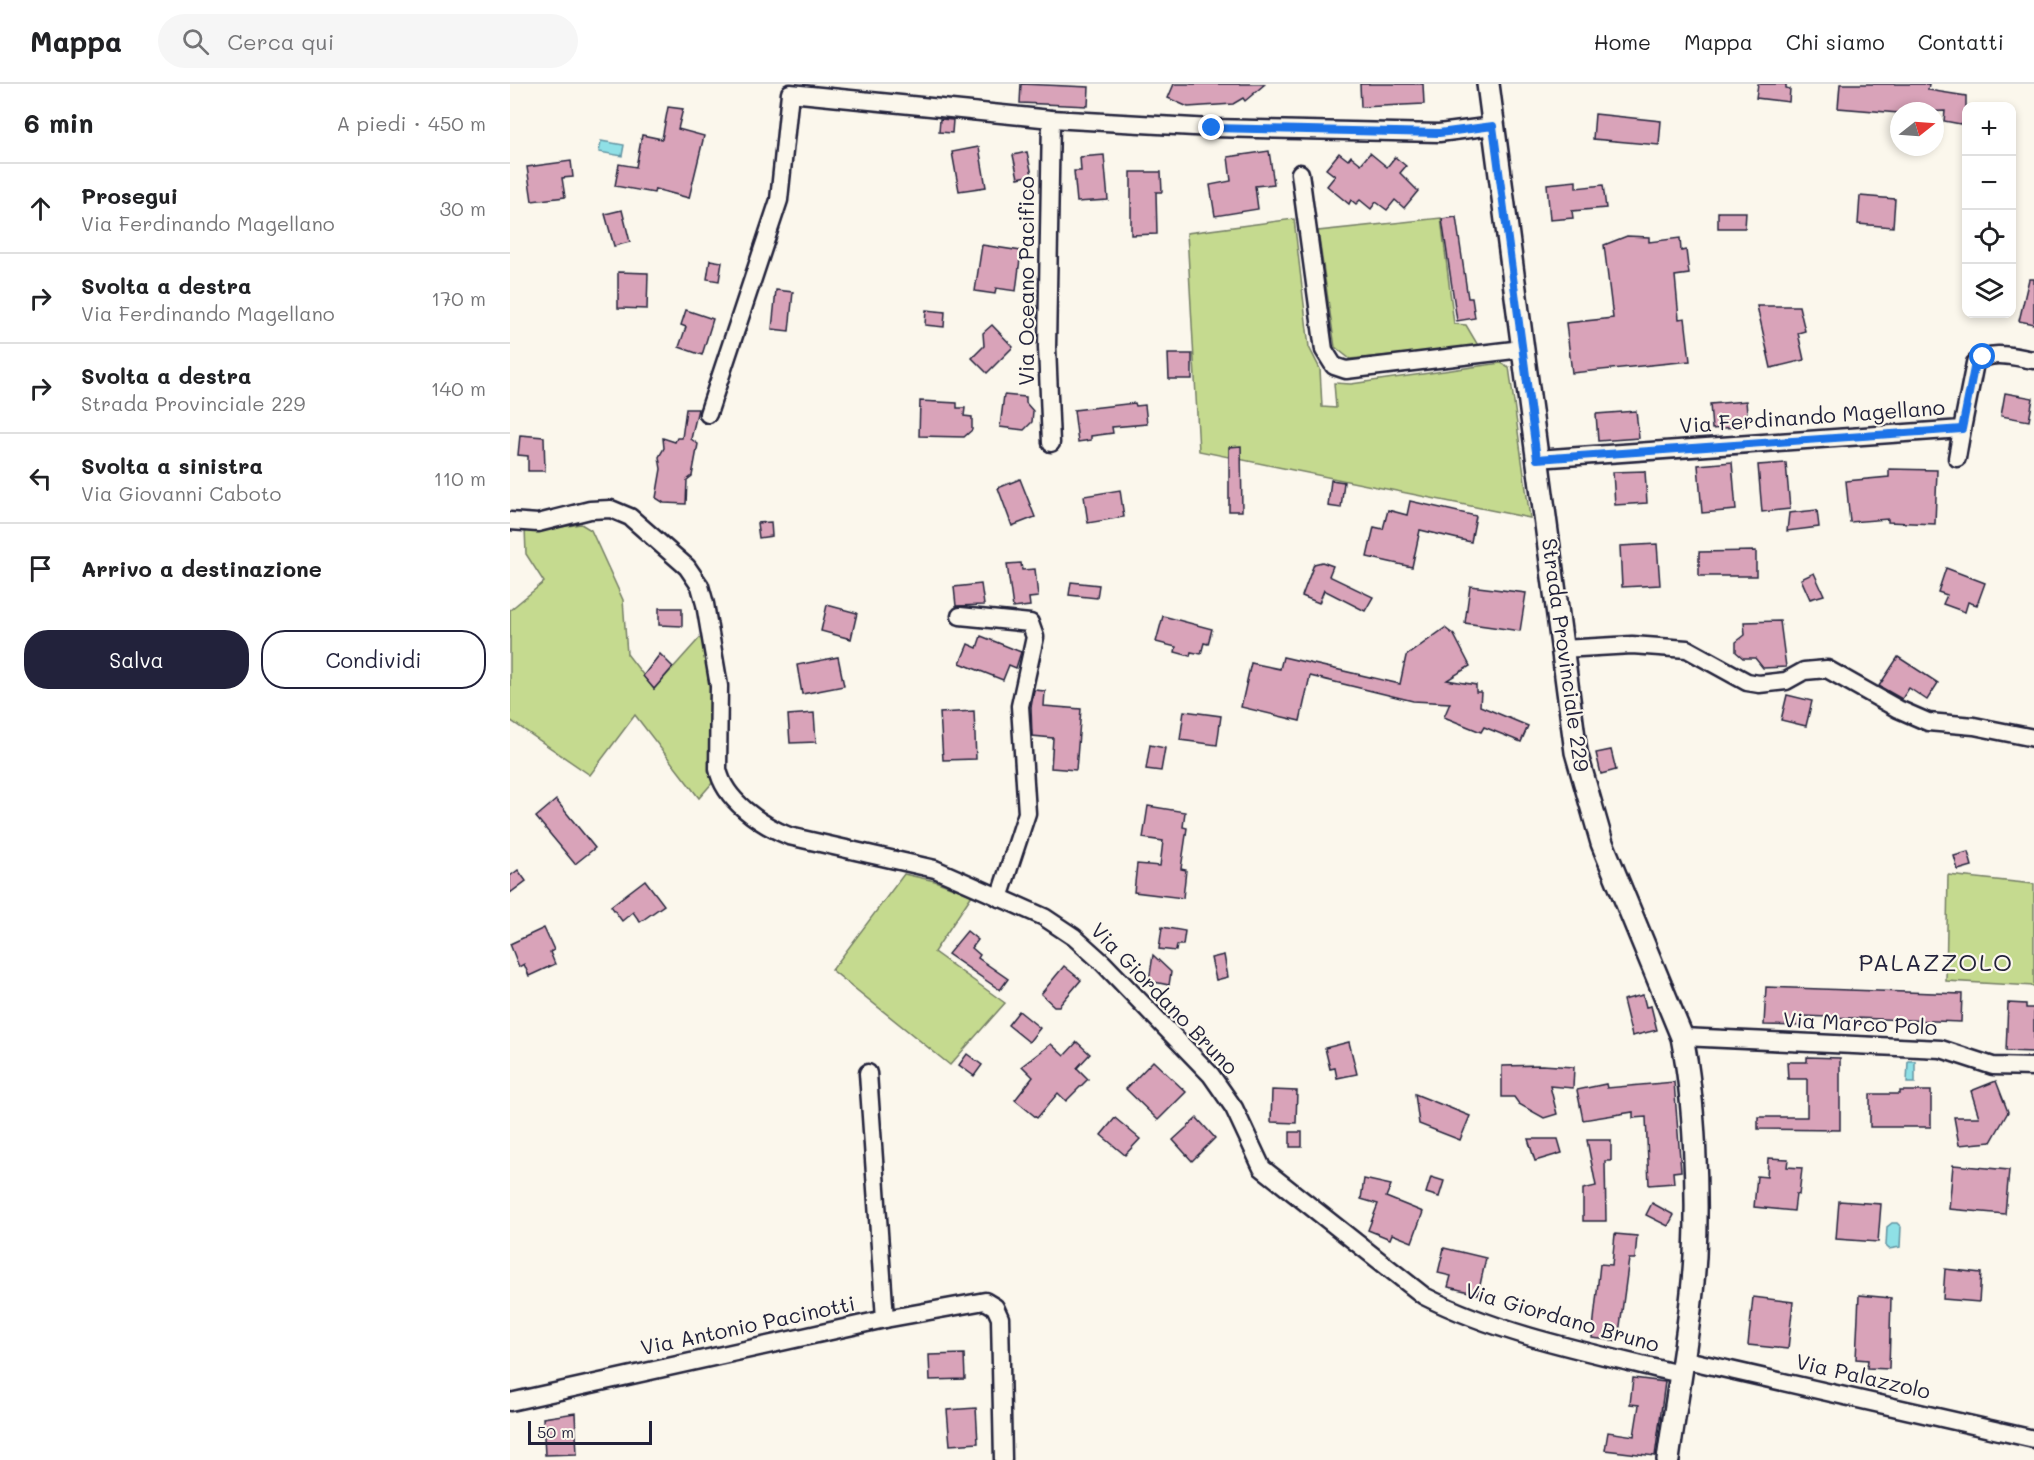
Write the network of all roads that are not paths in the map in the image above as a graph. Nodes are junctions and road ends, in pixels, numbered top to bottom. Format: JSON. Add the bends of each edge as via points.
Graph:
{"nodes":[{"id":1,"x":1488,"y":84,"type":"edge"},
{"id":2,"x":1051,"y":119,"type":"junction"},
{"id":3,"x":1493,"y":126,"type":"junction"},
{"id":4,"x":1300,"y":173,"type":"dead end"},
{"id":5,"x":1522,"y":349,"type":"junction"},
{"id":6,"x":2034,"y":360,"type":"edge"},
{"id":7,"x":708,"y":414,"type":"dead end"},
{"id":8,"x":1962,"y":429,"type":"junction"},
{"id":9,"x":1051,"y":443,"type":"dead end"},
{"id":10,"x":1958,"y":458,"type":"dead end"},
{"id":11,"x":1537,"y":459,"type":"junction"},
{"id":12,"x":510,"y":521,"type":"edge"},
{"id":13,"x":960,"y":616,"type":"dead end"},
{"id":14,"x":1562,"y":649,"type":"junction"},
{"id":15,"x":2034,"y":738,"type":"edge"},
{"id":16,"x":999,"y":898,"type":"junction"},
{"id":17,"x":1682,"y":1037,"type":"junction"},
{"id":18,"x":2034,"y":1067,"type":"edge"},
{"id":19,"x":868,"y":1073,"type":"dead end"},
{"id":20,"x":885,"y":1319,"type":"junction"},
{"id":21,"x":1681,"y":1366,"type":"junction"},
{"id":22,"x":510,"y":1402,"type":"edge"},
{"id":23,"x":2034,"y":1439,"type":"edge"},
{"id":24,"x":1003,"y":1460,"type":"edge"},
{"id":25,"x":1668,"y":1460,"type":"edge"}],
"edges":[{"from":1,"to":3,"type":"street","name":"Strada Provinciale 229"},
{"from":2,"to":3,"type":"street","via":[[1212,128],[1439,133]]},
{"from":2,"to":7,"type":"street","via":[[790,93],[779,200]]},
{"from":2,"to":9,"type":"street","name":"Via Oceano Pacifico","via":[[1047,347]]},
{"from":3,"to":5,"type":"street","name":"Strada Provinciale 229"},
{"from":4,"to":5,"type":"street","via":[[1324,350],[1335,366],[1346,370]]},
{"from":5,"to":11,"type":"street","name":"Strada Provinciale 229"},
{"from":6,"to":8,"type":"street","name":"Via Ferdinando Magellano","via":[[1994,354],[1975,363]]},
{"from":8,"to":10,"type":"street"},
{"from":8,"to":11,"type":"street","name":"Via Ferdinando Magellano"},
{"from":11,"to":14,"type":"street","name":"Strada Provinciale 229"},
{"from":12,"to":16,"type":"street","name":"Via Giordano Bruno","via":[[538,523],[611,509],[630,517],[687,567],[700,586],[705,604],[719,686],[720,780],[729,794],[772,829],[935,869]]},
{"from":13,"to":16,"type":"street","via":[[1030,623],[1035,637],[1020,706],[1027,813]]},
{"from":14,"to":15,"type":"street","via":[[1632,645],[1688,649],[1747,682],[1759,684],[1786,681],[1804,670],[1827,669],[1928,722]]},
{"from":14,"to":17,"type":"street","name":"Strada Provinciale 229","via":[[1576,752],[1587,795],[1602,843]]},
{"from":16,"to":21,"type":"street","name":"Via Giordano Bruno","via":[[1044,917],[1103,963],[1211,1075],[1234,1108],[1262,1168],[1424,1296],[1541,1340]]},
{"from":17,"to":18,"type":"street","name":"Via Marco Polo","via":[[1941,1049],[1993,1066]]},
{"from":17,"to":21,"type":"street","name":"Strada Provinciale 229","via":[[1691,1096],[1696,1227]]},
{"from":19,"to":20,"type":"street"},
{"from":20,"to":22,"type":"street","name":"Via Antonio Pacinotti"},
{"from":20,"to":24,"type":"street","name":"Via Antonio Pacinotti","via":[[985,1301],[995,1307],[1001,1330]]},
{"from":21,"to":23,"type":"street","name":"Via Palazzolo"},
{"from":21,"to":25,"type":"street","name":"Strada Provinciale 229"}]}
